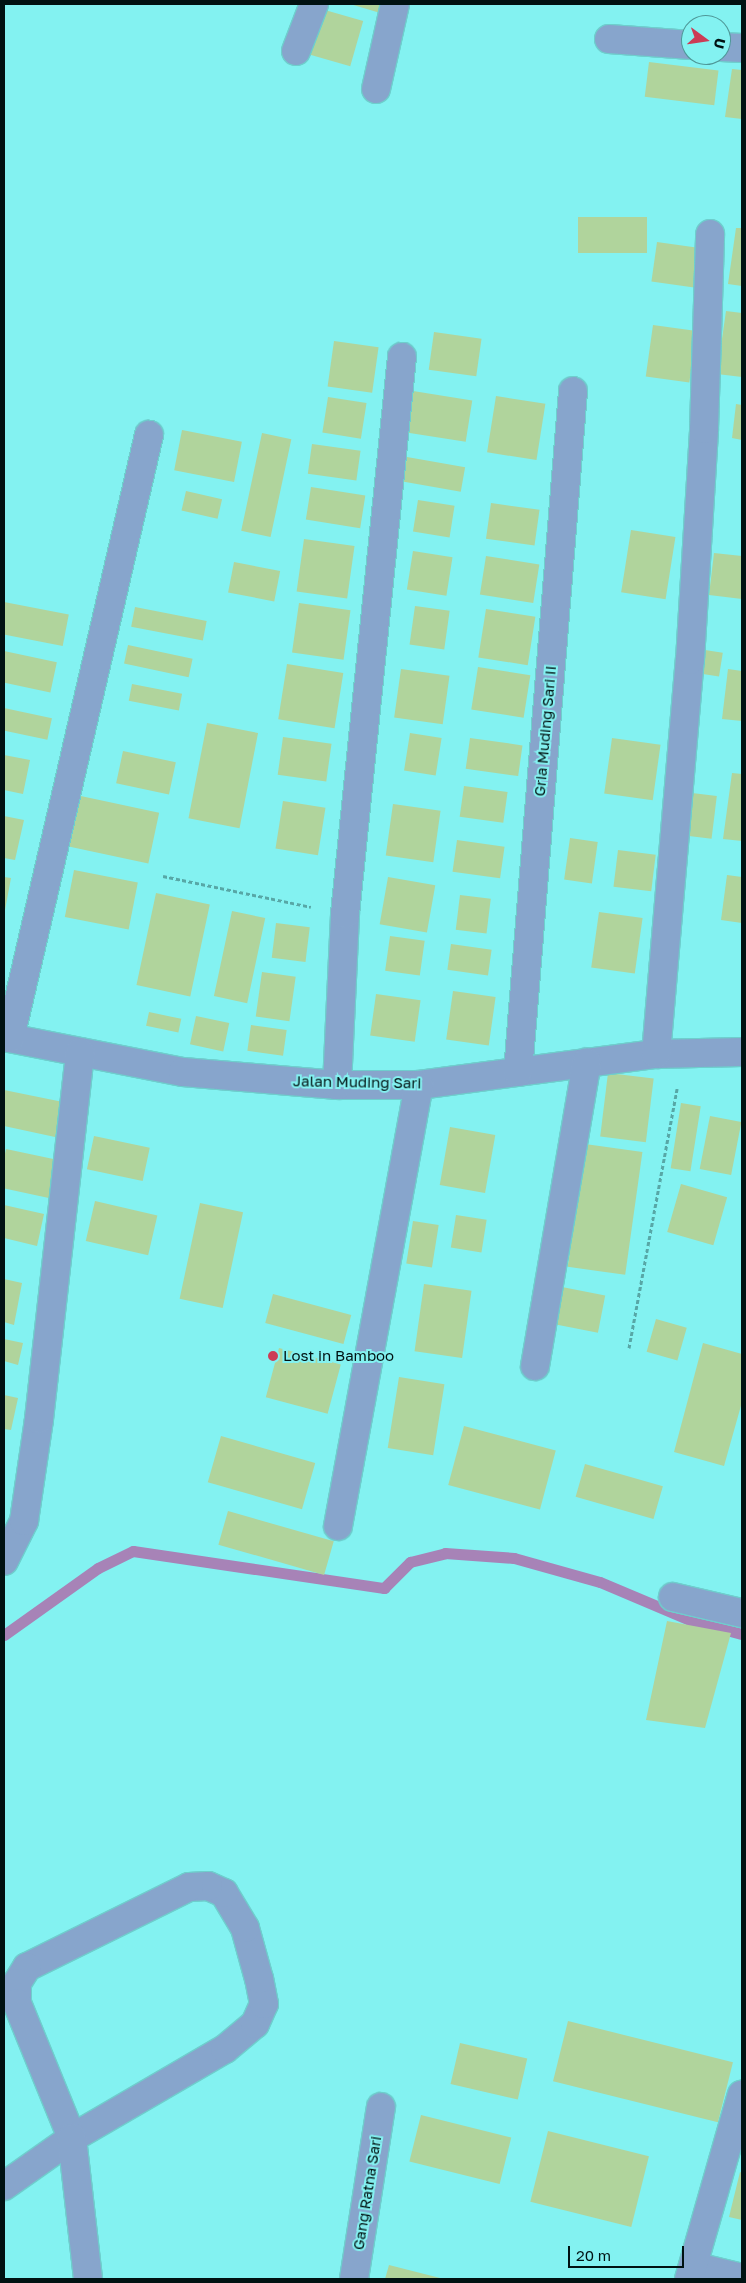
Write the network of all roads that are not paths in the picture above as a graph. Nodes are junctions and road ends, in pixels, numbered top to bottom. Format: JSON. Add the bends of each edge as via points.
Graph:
{"nodes":[{"id":1,"x":314,"y":4,"type":"edge"},
{"id":2,"x":395,"y":4,"type":"edge"},
{"id":3,"x":609,"y":39,"type":"dead end"},
{"id":4,"x":681,"y":44,"type":"edge"},
{"id":5,"x":296,"y":51,"type":"dead end"},
{"id":6,"x":376,"y":89,"type":"dead end"},
{"id":7,"x":710,"y":234,"type":"dead end"},
{"id":8,"x":402,"y":357,"type":"dead end"},
{"id":9,"x":572,"y":391,"type":"dead end"},
{"id":10,"x":149,"y":435,"type":"dead end"},
{"id":11,"x":7,"y":1037,"type":"edge"},
{"id":12,"x":80,"y":1052,"type":"junction"},
{"id":13,"x":742,"y":1052,"type":"edge"},
{"id":14,"x":656,"y":1054,"type":"junction"},
{"id":15,"x":587,"y":1062,"type":"junction"},
{"id":16,"x":518,"y":1072,"type":"junction"},
{"id":17,"x":336,"y":1085,"type":"junction"},
{"id":18,"x":418,"y":1085,"type":"junction"},
{"id":19,"x":535,"y":1366,"type":"dead end"},
{"id":20,"x":338,"y":1526,"type":"dead end"},
{"id":21,"x":4,"y":1560,"type":"edge"},
{"id":22,"x":673,"y":1597,"type":"dead end"},
{"id":23,"x":742,"y":1613,"type":"edge"},
{"id":24,"x":742,"y":2094,"type":"edge"},
{"id":25,"x":381,"y":2107,"type":"dead end"},
{"id":26,"x":72,"y":2138,"type":"junction"},
{"id":27,"x":4,"y":2186,"type":"edge"},
{"id":28,"x":691,"y":2272,"type":"edge"},
{"id":29,"x":742,"y":2278,"type":"edge"},
{"id":30,"x":88,"y":2279,"type":"edge"},
{"id":31,"x":354,"y":2279,"type":"edge"}],
"edges":[{"from":1,"to":5,"type":"street"},
{"from":2,"to":6,"type":"street"},
{"from":3,"to":4,"type":"street"},
{"from":7,"to":14,"type":"street","via":[[704,429],[690,660]]},
{"from":8,"to":17,"type":"street","via":[[345,914]]},
{"from":9,"to":16,"type":"street","name":"Gria Muding Sari II"},
{"from":10,"to":11,"type":"street"},
{"from":11,"to":12,"type":"street","name":"Jalan Muding Sari"},
{"from":12,"to":17,"type":"street","name":"Jalan Muding Sari","via":[[183,1072]]},
{"from":12,"to":21,"type":"street","via":[[39,1419],[24,1521]]},
{"from":13,"to":14,"type":"street","name":"Jalan Muding Sari"},
{"from":14,"to":15,"type":"street","name":"Jalan Muding Sari"},
{"from":15,"to":16,"type":"street","name":"Jalan Muding Sari"},
{"from":15,"to":19,"type":"street"},
{"from":16,"to":18,"type":"street","name":"Jalan Muding Sari"},
{"from":17,"to":18,"type":"street","name":"Jalan Muding Sari"},
{"from":18,"to":20,"type":"street"},
{"from":22,"to":23,"type":"street"},
{"from":24,"to":28,"type":"street"},
{"from":25,"to":31,"type":"street","name":"Gang Ratna Sari"},
{"from":26,"to":26,"type":"street","via":[[17,2003],[17,1983],[26,1967],[189,1887],[208,1886],[224,1893],[245,1928],[259,1979],[264,2004],[255,2024],[225,2049]]},
{"from":26,"to":27,"type":"street"},
{"from":26,"to":30,"type":"street"},
{"from":28,"to":29,"type":"street"}]}
